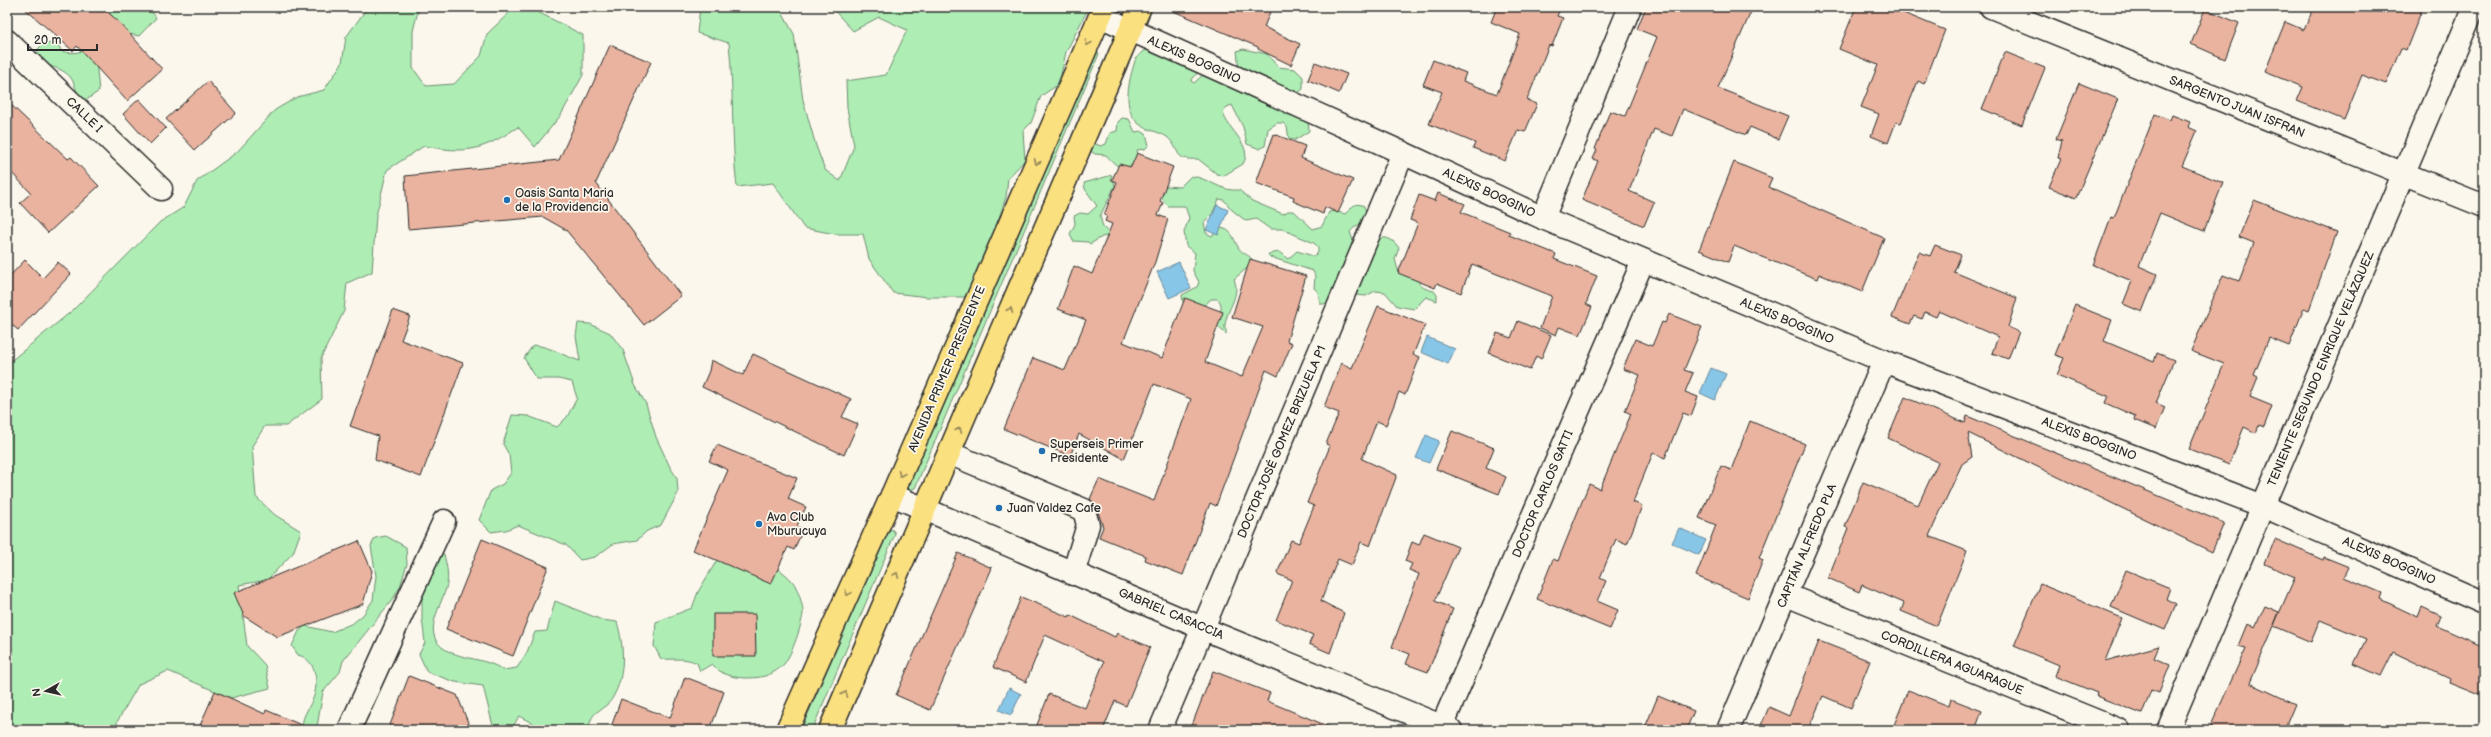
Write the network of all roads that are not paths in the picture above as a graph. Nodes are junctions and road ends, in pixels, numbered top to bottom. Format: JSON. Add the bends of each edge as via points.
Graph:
{"nodes":[{"id":1,"x":1140,"y":7,"type":"edge"},
{"id":2,"x":1630,"y":7,"type":"edge"},
{"id":3,"x":1991,"y":7,"type":"edge"},
{"id":4,"x":2474,"y":7,"type":"edge"},
{"id":5,"x":1102,"y":12,"type":"edge"},
{"id":6,"x":1130,"y":31,"type":"junction"},
{"id":7,"x":7,"y":41,"type":"edge"},
{"id":8,"x":1403,"y":153,"type":"junction"},
{"id":9,"x":2404,"y":174,"type":"junction"},
{"id":10,"x":160,"y":189,"type":"dead end"},
{"id":11,"x":2484,"y":206,"type":"edge"},
{"id":12,"x":1543,"y":218,"type":"junction"},
{"id":13,"x":1643,"y":261,"type":"junction"},
{"id":14,"x":1884,"y":361,"type":"junction"},
{"id":15,"x":949,"y":453,"type":"junction"},
{"id":16,"x":892,"y":495,"type":"junction"},
{"id":17,"x":2263,"y":506,"type":"junction"},
{"id":18,"x":924,"y":511,"type":"junction"},
{"id":19,"x":444,"y":521,"type":"dead end"},
{"id":20,"x":1073,"y":574,"type":"junction"},
{"id":21,"x":1786,"y":595,"type":"junction"},
{"id":22,"x":2484,"y":603,"type":"edge"},
{"id":23,"x":1204,"y":629,"type":"junction"},
{"id":24,"x":1447,"y":728,"type":"edge"},
{"id":25,"x":349,"y":730,"type":"edge"},
{"id":26,"x":787,"y":730,"type":"edge"},
{"id":27,"x":830,"y":730,"type":"edge"},
{"id":28,"x":1160,"y":730,"type":"edge"},
{"id":29,"x":1728,"y":730,"type":"edge"},
{"id":30,"x":2119,"y":730,"type":"edge"},
{"id":31,"x":2168,"y":730,"type":"edge"}],
"edges":[{"from":1,"to":6,"type":"main road"},
{"from":2,"to":12,"type":"street"},
{"from":3,"to":9,"type":"street","name":"SARGENTO JUAN ISFRAN"},
{"from":4,"to":9,"type":"street","name":"TENIENTE SEGUNDO ENRIQUE VELÁZQUEZ"},
{"from":5,"to":6,"type":"street","name":"ALEXIS BOGGINO"},
{"from":5,"to":16,"type":"main road","name":"AVENIDA PRIMER PRESIDENTE","one_way":true},
{"from":6,"to":8,"type":"street","name":"ALEXIS BOGGINO"},
{"from":15,"to":6,"type":"main road","one_way":true},
{"from":7,"to":10,"type":"street","name":"CALLE I"},
{"from":8,"to":12,"type":"street","name":"ALEXIS BOGGINO"},
{"from":8,"to":23,"type":"street","name":"DOCTOR JOSÉ GOMEZ BRIZUELA P1"},
{"from":9,"to":11,"type":"street","name":"SARGENTO JUAN ISFRAN"},
{"from":9,"to":17,"type":"street","name":"TENIENTE SEGUNDO ENRIQUE VELÁZQUEZ"},
{"from":12,"to":13,"type":"street","name":"ALEXIS BOGGINO"},
{"from":13,"to":14,"type":"street","name":"ALEXIS BOGGINO"},
{"from":13,"to":24,"type":"street","name":"DOCTOR CARLOS GATTI"},
{"from":14,"to":17,"type":"street","name":"ALEXIS BOGGINO"},
{"from":14,"to":21,"type":"street","name":"CAPITÁN ALFREDO PLA"},
{"from":15,"to":18,"type":"main road"},
{"from":15,"to":20,"type":"street","via":[[1084,510],[1088,525]]},
{"from":16,"to":18,"type":"street","name":"GABRIEL CASACCIA"},
{"from":16,"to":26,"type":"main road","name":"AVENIDA PRIMER PRESIDENTE","one_way":true},
{"from":17,"to":22,"type":"street","name":"ALEXIS BOGGINO"},
{"from":17,"to":31,"type":"street","name":"TENIENTE SEGUNDO ENRIQUE VELÁZQUEZ"},
{"from":18,"to":20,"type":"street","name":"GABRIEL CASACCIA"},
{"from":27,"to":18,"type":"main road","one_way":true},
{"from":19,"to":25,"type":"street"},
{"from":20,"to":23,"type":"street","name":"GABRIEL CASACCIA"},
{"from":21,"to":29,"type":"street","name":"CAPITÁN ALFREDO PLA"},
{"from":21,"to":30,"type":"street","name":"CORDILLERA AGUARAGUE"},
{"from":23,"to":24,"type":"street","name":"GABRIEL CASACCIA"},
{"from":23,"to":28,"type":"street","name":"DOCTOR JOSÉ GOMEZ BRIZUELA P1"}]}
